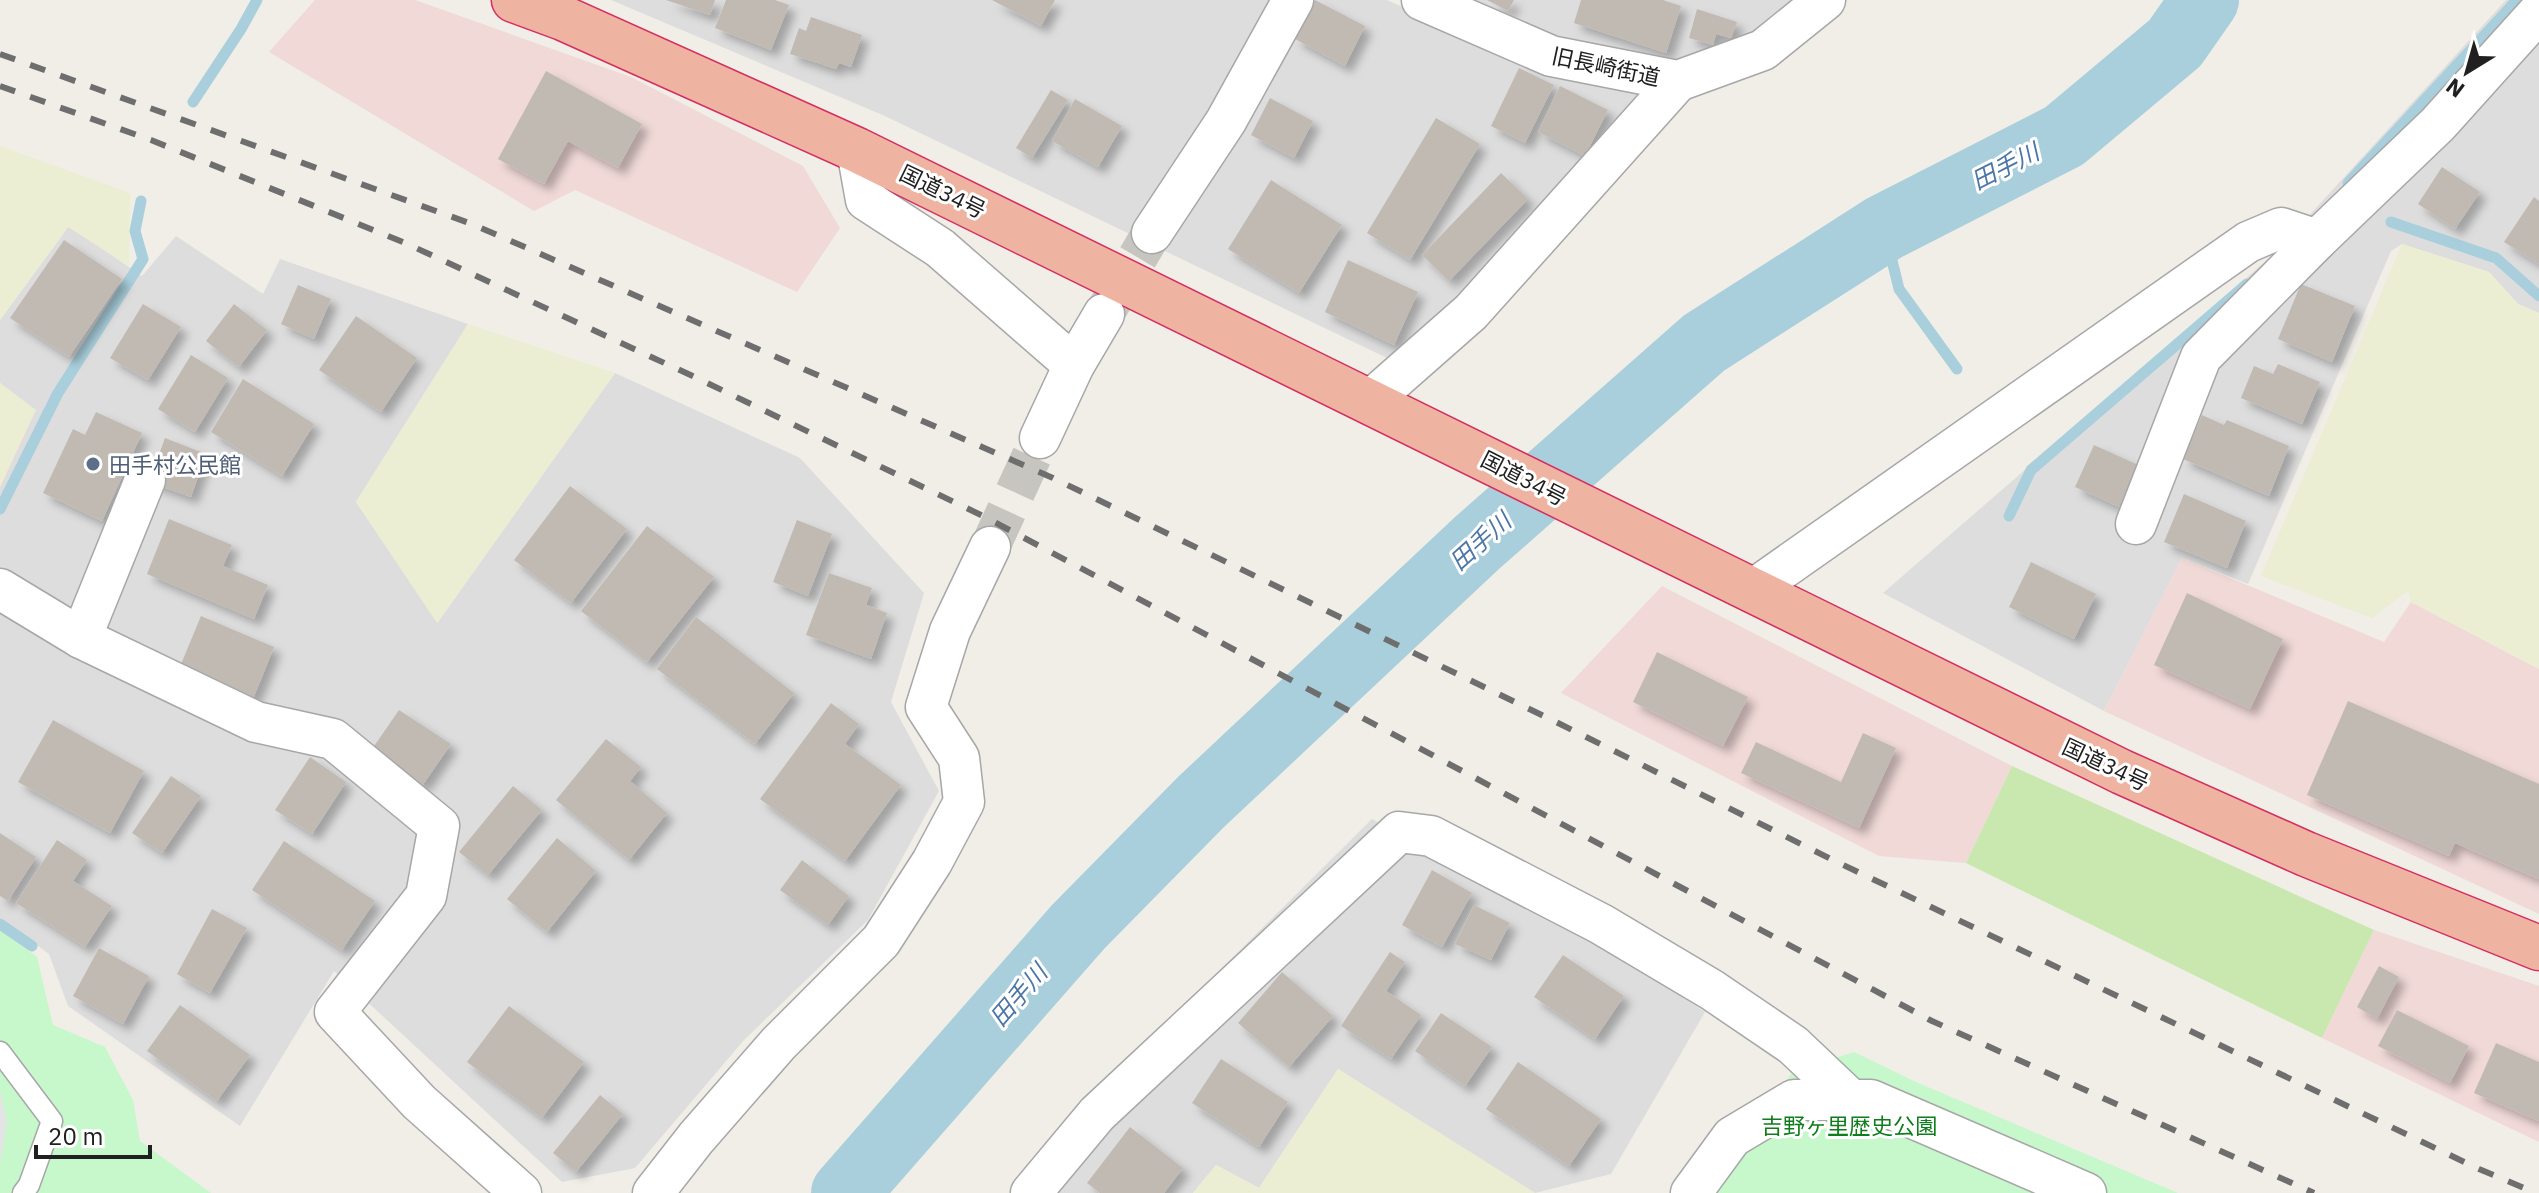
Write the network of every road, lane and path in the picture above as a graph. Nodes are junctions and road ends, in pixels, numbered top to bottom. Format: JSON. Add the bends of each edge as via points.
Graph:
{"nodes":[{"id":1,"x":514,"y":0,"type":"edge"},
{"id":2,"x":1293,"y":0,"type":"edge"},
{"id":3,"x":1422,"y":0,"type":"edge"},
{"id":4,"x":1825,"y":0,"type":"edge"},
{"id":5,"x":566,"y":9,"type":"edge"},
{"id":6,"x":2539,"y":12,"type":"edge"},
{"id":7,"x":1678,"y":81,"type":"junction"},
{"id":8,"x":857,"y":150,"type":"junction"},
{"id":9,"x":1152,"y":233,"type":"tunnel mouth"},
{"id":10,"x":2317,"y":240,"type":"junction"},
{"id":11,"x":1104,"y":314,"type":"tunnel mouth"},
{"id":12,"x":1074,"y":365,"type":"junction"},
{"id":13,"x":1371,"y":400,"type":"junction"},
{"id":14,"x":1040,"y":438,"type":"tunnel mouth"},
{"id":15,"x":145,"y":480,"type":"dead end"},
{"id":16,"x":2136,"y":524,"type":"dead end"},
{"id":17,"x":990,"y":547,"type":"tunnel mouth"},
{"id":18,"x":0,"y":589,"type":"edge"},
{"id":19,"x":1751,"y":591,"type":"junction"},
{"id":20,"x":81,"y":638,"type":"junction"},
{"id":21,"x":2539,"y":948,"type":"edge"},
{"id":22,"x":0,"y":1052,"type":"edge"},
{"id":23,"x":1851,"y":1100,"type":"junction"},
{"id":24,"x":23,"y":1193,"type":"edge"},
{"id":25,"x":521,"y":1193,"type":"edge"},
{"id":26,"x":653,"y":1193,"type":"edge"},
{"id":27,"x":1031,"y":1193,"type":"edge"},
{"id":28,"x":1691,"y":1193,"type":"edge"},
{"id":29,"x":2086,"y":1193,"type":"edge"}],
"edges":[{"from":1,"to":5,"type":"highway","name":"国道34号"},
{"from":2,"to":9,"type":"street","via":[[1226,121]]},
{"from":3,"to":7,"type":"street","name":"旧長崎街道","via":[[1551,56]]},
{"from":4,"to":7,"type":"street","name":"旧長崎街道","via":[[1763,50]]},
{"from":5,"to":8,"type":"highway","name":"国道34号"},
{"from":6,"to":10,"type":"street","via":[[2438,124]]},
{"from":7,"to":13,"type":"street","via":[[1471,312]]},
{"from":8,"to":12,"type":"street","via":[[866,200],[940,248]]},
{"from":8,"to":13,"type":"highway","name":"国道34号"},
{"from":10,"to":16,"type":"street","via":[[2201,357]]},
{"from":10,"to":19,"type":"street","via":[[2281,228],[2248,242]]},
{"from":11,"to":12,"type":"street"},
{"from":12,"to":14,"type":"street"},
{"from":13,"to":19,"type":"highway","name":"国道34号"},
{"from":15,"to":20,"type":"street"},
{"from":17,"to":26,"type":"street","via":[[950,631],[926,707],[959,758],[964,802],[939,850],[881,941],[779,1043]]},
{"from":18,"to":20,"type":"street"},
{"from":19,"to":21,"type":"highway","name":"国道34号","via":[[2122,772]]},
{"from":20,"to":25,"type":"street","via":[[256,722],[333,739],[439,826],[426,896],[335,1012],[419,1102]]},
{"from":22,"to":24,"type":"lane","via":[[52,1121]]},
{"from":23,"to":27,"type":"street","via":[[1793,1045],[1601,924],[1431,836],[1399,832],[1097,1114]]},
{"from":23,"to":28,"type":"street","via":[[1794,1100],[1732,1137]]},
{"from":23,"to":29,"type":"street","via":[[1871,1100]]}]}
